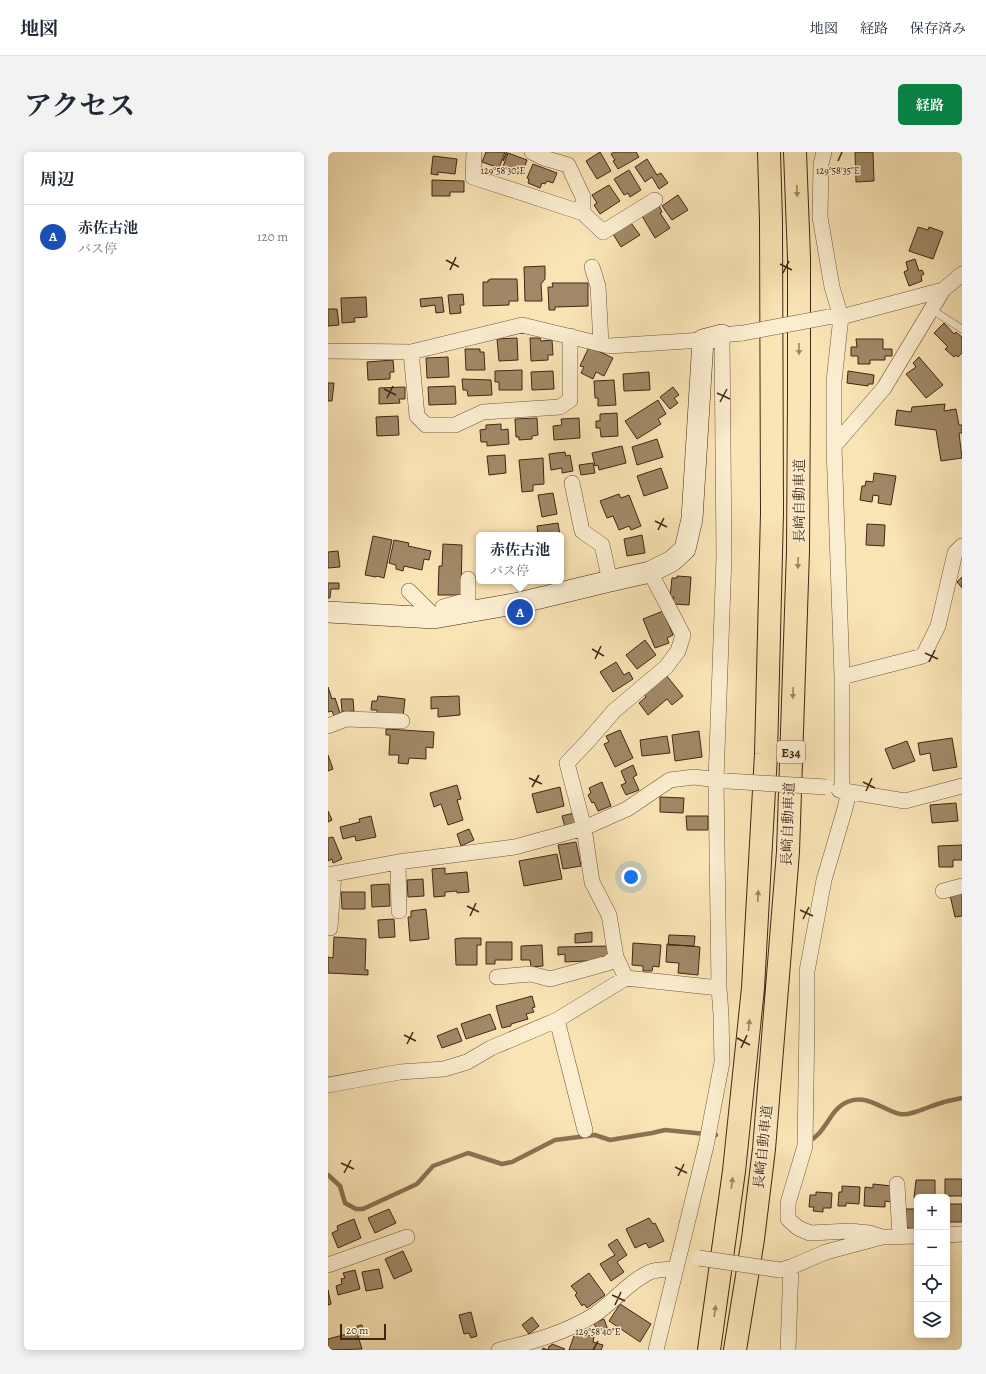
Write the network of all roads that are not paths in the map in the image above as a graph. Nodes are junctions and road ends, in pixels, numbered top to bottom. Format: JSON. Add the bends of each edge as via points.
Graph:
{"nodes":[{"id":1,"x":474,"y":152,"type":"edge"},
{"id":2,"x":532,"y":152,"type":"edge"},
{"id":3,"x":769,"y":152,"type":"edge"},
{"id":4,"x":795,"y":152,"type":"edge"},
{"id":5,"x":824,"y":152,"type":"edge"},
{"id":6,"x":655,"y":200,"type":"dead end"},
{"id":7,"x":583,"y":213,"type":"junction"},
{"id":8,"x":592,"y":267,"type":"dead end"},
{"id":9,"x":962,"y":274,"type":"edge"},
{"id":10,"x":943,"y":290,"type":"junction"},
{"id":11,"x":931,"y":309,"type":"junction"},
{"id":12,"x":834,"y":317,"type":"junction"},
{"id":13,"x":962,"y":329,"type":"edge"},
{"id":14,"x":570,"y":336,"type":"junction"},
{"id":15,"x":712,"y":337,"type":"junction"},
{"id":16,"x":601,"y":344,"type":"junction"},
{"id":17,"x":328,"y":351,"type":"edge"},
{"id":18,"x":411,"y":352,"type":"junction"},
{"id":19,"x":834,"y":446,"type":"junction"},
{"id":20,"x":572,"y":483,"type":"dead end"},
{"id":21,"x":962,"y":546,"type":"edge"},
{"id":22,"x":650,"y":572,"type":"junction"},
{"id":23,"x":468,"y":579,"type":"dead end"},
{"id":24,"x":610,"y":581,"type":"junction"},
{"id":25,"x":409,"y":591,"type":"dead end"},
{"id":26,"x":328,"y":612,"type":"edge"},
{"id":27,"x":438,"y":618,"type":"junction"},
{"id":28,"x":842,"y":677,"type":"junction"},
{"id":29,"x":402,"y":722,"type":"dead end"},
{"id":30,"x":328,"y":726,"type":"edge"},
{"id":31,"x":722,"y":780,"type":"junction"},
{"id":32,"x":962,"y":786,"type":"edge"},
{"id":33,"x":845,"y":791,"type":"junction"},
{"id":34,"x":584,"y":828,"type":"junction"},
{"id":35,"x":398,"y":862,"type":"junction"},
{"id":36,"x":331,"y":875,"type":"edge"},
{"id":37,"x":962,"y":886,"type":"edge"},
{"id":38,"x":943,"y":891,"type":"dead end"},
{"id":39,"x":399,"y":911,"type":"dead end"},
{"id":40,"x":330,"y":928,"type":"dead end"},
{"id":41,"x":616,"y":957,"type":"junction"},
{"id":42,"x":497,"y":977,"type":"dead end"},
{"id":43,"x":626,"y":978,"type":"junction"},
{"id":44,"x":719,"y":988,"type":"junction"},
{"id":45,"x":557,"y":1020,"type":"junction"},
{"id":46,"x":328,"y":1085,"type":"edge"},
{"id":47,"x":585,"y":1130,"type":"dead end"},
{"id":48,"x":897,"y":1184,"type":"dead end"},
{"id":49,"x":950,"y":1234,"type":"edge"},
{"id":50,"x":962,"y":1234,"type":"edge"},
{"id":51,"x":900,"y":1236,"type":"junction"},
{"id":52,"x":914,"y":1236,"type":"edge"},
{"id":53,"x":407,"y":1237,"type":"dead end"},
{"id":54,"x":882,"y":1237,"type":"junction"},
{"id":55,"x":676,"y":1262,"type":"junction"},
{"id":56,"x":328,"y":1265,"type":"edge"},
{"id":57,"x":786,"y":1269,"type":"junction"},
{"id":58,"x":499,"y":1350,"type":"edge"},
{"id":59,"x":656,"y":1350,"type":"edge"},
{"id":60,"x":709,"y":1350,"type":"edge"},
{"id":61,"x":735,"y":1350,"type":"edge"},
{"id":62,"x":788,"y":1350,"type":"edge"}],
"edges":[{"from":1,"to":7,"type":"street","via":[[473,176]]},
{"from":2,"to":7,"type":"street","via":[[568,165],[583,197]]},
{"from":60,"to":3,"type":"highway","name":"長崎自動車道","number":"E34","one_way":true,"via":[[734,1171],[753,988],[766,754],[772,513]]},
{"from":4,"to":61,"type":"highway","name":"長崎自動車道","number":"E34","one_way":true,"via":[[799,266],[798,535],[788,852],[764,1149]]},
{"from":5,"to":12,"type":"street","via":[[821,164],[820,217],[832,287]]},
{"from":6,"to":7,"type":"street","via":[[603,232]]},
{"from":8,"to":16,"type":"street","via":[[598,286]]},
{"from":9,"to":10,"type":"street"},
{"from":10,"to":11,"type":"street"},
{"from":10,"to":12,"type":"street"},
{"from":11,"to":13,"type":"lane"},
{"from":11,"to":19,"type":"street","via":[[884,388]]},
{"from":12,"to":15,"type":"street","bridge":true},
{"from":12,"to":19,"type":"street"},
{"from":14,"to":16,"type":"street"},
{"from":14,"to":18,"type":"street","via":[[522,325]]},
{"from":14,"to":18,"type":"street","via":[[570,400],[565,404],[560,407],[483,412],[454,425],[426,425],[417,416]]},
{"from":15,"to":16,"type":"street","via":[[635,345]]},
{"from":15,"to":22,"type":"street","via":[[692,519],[685,549],[672,561]]},
{"from":15,"to":31,"type":"street","via":[[724,557]]},
{"from":17,"to":18,"type":"street"},
{"from":19,"to":28,"type":"street"},
{"from":20,"to":24,"type":"street","via":[[582,531],[602,545]]},
{"from":21,"to":28,"type":"street","via":[[956,554],[938,626],[923,656]]},
{"from":22,"to":24,"type":"street"},
{"from":22,"to":34,"type":"street","via":[[682,635],[678,652],[666,667],[614,711],[567,763]]},
{"from":23,"to":27,"type":"street","via":[[468,600],[443,607]]},
{"from":24,"to":27,"type":"street","via":[[519,603]]},
{"from":25,"to":27,"type":"street"},
{"from":26,"to":27,"type":"street"},
{"from":28,"to":33,"type":"street"},
{"from":29,"to":30,"type":"street","via":[[346,719]]},
{"from":31,"to":33,"type":"street","bridge":true,"via":[[826,787]]},
{"from":31,"to":34,"type":"street","via":[[694,777],[670,780],[627,809]]},
{"from":31,"to":44,"type":"street"},
{"from":32,"to":33,"type":"street","via":[[905,801]]},
{"from":33,"to":54,"type":"street","via":[[844,812],[824,880],[807,971],[805,1146],[788,1203],[788,1219],[798,1228],[810,1233],[850,1231]]},
{"from":34,"to":35,"type":"street","via":[[515,847]]},
{"from":34,"to":41,"type":"street","via":[[592,882],[609,915]]},
{"from":35,"to":36,"type":"street"},
{"from":35,"to":39,"type":"street"},
{"from":36,"to":40,"type":"street"},
{"from":37,"to":38,"type":"street"},
{"from":41,"to":42,"type":"street","via":[[608,963],[550,979],[531,974]]},
{"from":41,"to":43,"type":"street"},
{"from":43,"to":44,"type":"street"},
{"from":43,"to":45,"type":"street"},
{"from":44,"to":55,"type":"street","via":[[722,1062],[706,1146]]},
{"from":45,"to":46,"type":"street","via":[[491,1048],[467,1062],[444,1069],[400,1072]]},
{"from":45,"to":47,"type":"street"},
{"from":48,"to":51,"type":"street"},
{"from":49,"to":50,"type":"street"},
{"from":51,"to":52,"type":"street"},
{"from":51,"to":54,"type":"street"},
{"from":53,"to":56,"type":"street"},
{"from":54,"to":57,"type":"street","via":[[826,1252]]},
{"from":55,"to":57,"type":"street","bridge":true,"via":[[698,1258]]},
{"from":55,"to":58,"type":"street","via":[[651,1271],[595,1314],[568,1328],[534,1341]]},
{"from":55,"to":59,"type":"street"},
{"from":57,"to":62,"type":"street"}]}
